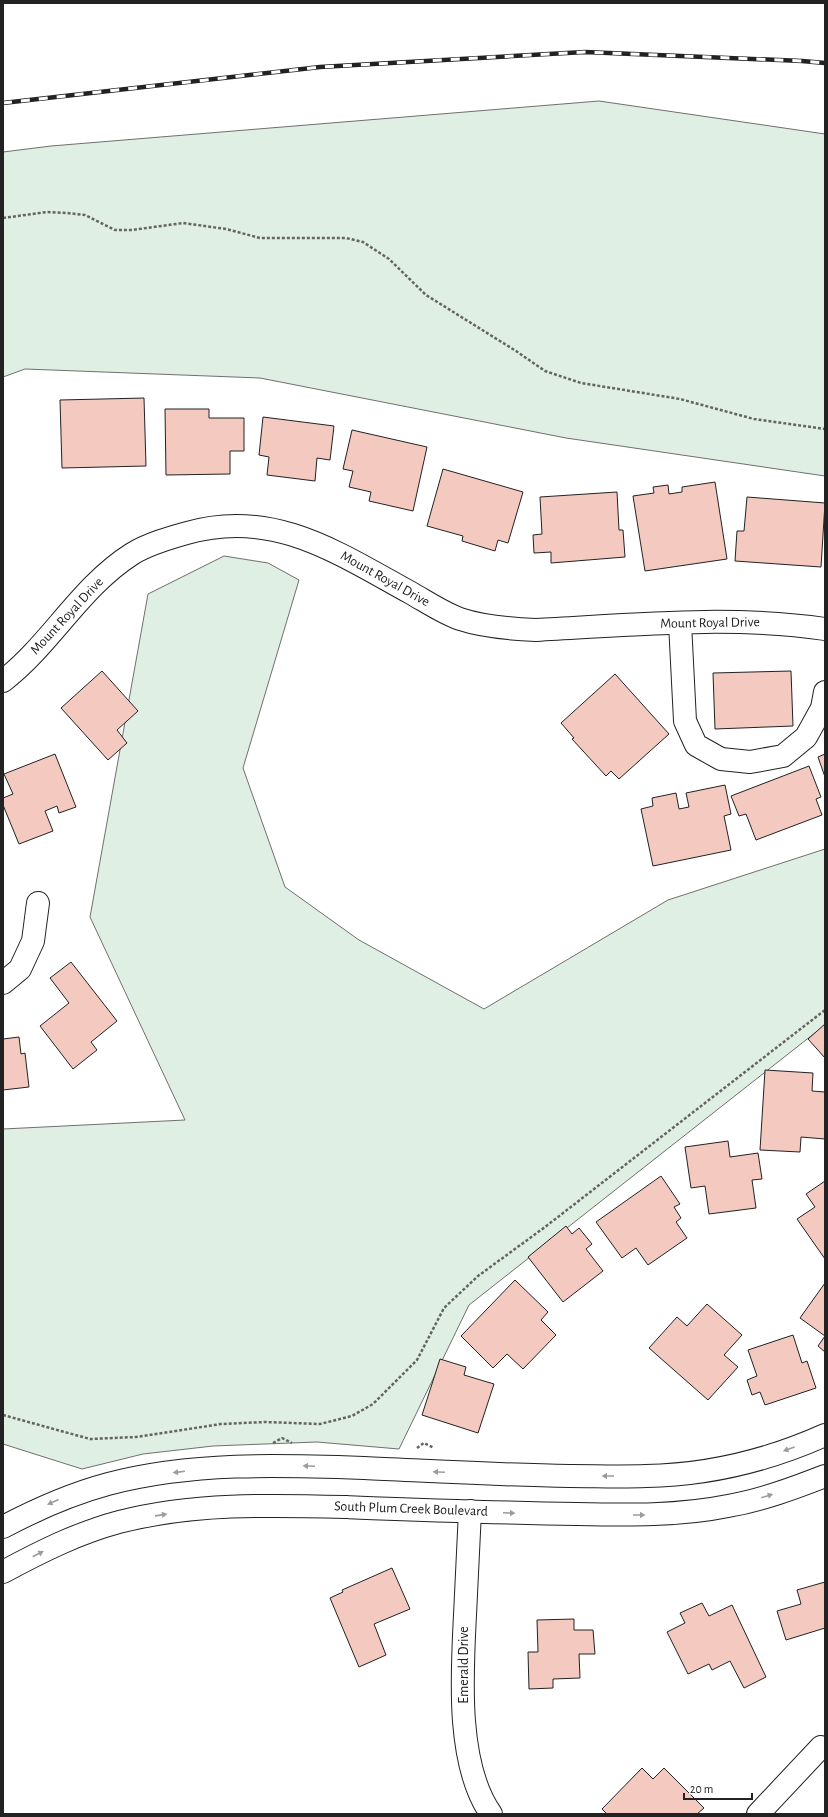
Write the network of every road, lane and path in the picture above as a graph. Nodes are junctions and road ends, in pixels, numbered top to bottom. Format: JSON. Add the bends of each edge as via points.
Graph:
{"nodes":[{"id":1,"x":3,"y":218,"type":"edge"},
{"id":2,"x":825,"y":429,"type":"edge"},
{"id":3,"x":680,"y":623,"type":"junction"},
{"id":4,"x":825,"y":630,"type":"edge"},
{"id":5,"x":3,"y":682,"type":"edge"},
{"id":6,"x":825,"y":692,"type":"edge"},
{"id":7,"x":38,"y":904,"type":"dead end"},
{"id":8,"x":3,"y":983,"type":"edge"},
{"id":9,"x":825,"y":1010,"type":"edge"},
{"id":10,"x":3,"y":1415,"type":"edge"},
{"id":11,"x":825,"y":1435,"type":"edge"},
{"id":12,"x":825,"y":1476,"type":"edge"},
{"id":13,"x":470,"y":1511,"type":"junction"},
{"id":14,"x":3,"y":1526,"type":"edge"},
{"id":15,"x":3,"y":1572,"type":"edge"},
{"id":16,"x":821,"y":1747,"type":"dead end"},
{"id":17,"x":491,"y":1814,"type":"edge"},
{"id":18,"x":758,"y":1814,"type":"edge"}],
"edges":[{"from":1,"to":2,"type":"path","via":[[47,212],[67,213],[85,215],[115,230],[183,223],[226,229],[260,238],[346,238],[363,242],[389,259],[426,295],[545,371],[582,383],[680,399],[754,419]]},
{"from":3,"to":4,"type":"street","name":"Mount Royal Drive","via":[[756,622]]},
{"from":3,"to":5,"type":"street","name":"Mount Royal Drive","via":[[536,630],[510,629],[460,619],[335,551],[310,541],[263,527],[219,526],[174,537],[133,554],[96,584]]},
{"from":3,"to":6,"type":"street","via":[[685,721],[696,745],[721,759],[750,762],[783,756],[806,737],[822,708]]},
{"from":7,"to":8,"type":"street","via":[[33,941],[20,969]]},
{"from":9,"to":10,"type":"path","via":[[478,1276],[444,1308],[417,1360],[373,1404],[352,1416],[320,1424],[221,1424],[136,1437],[90,1439]]},
{"from":11,"to":14,"type":"street","one_way":true,"via":[[754,1460],[721,1468],[647,1476],[536,1475],[298,1466],[199,1469],[138,1477],[84,1491],[58,1500]]},
{"from":13,"to":12,"type":"street","name":"South Plum Creek Boulevard","one_way":true,"via":[[649,1515],[690,1511],[729,1506],[765,1497]]},
{"from":15,"to":13,"type":"street","name":"South Plum Creek Boulevard","one_way":true,"via":[[54,1546],[97,1529],[145,1517],[242,1506]]},
{"from":13,"to":17,"type":"street","name":"Emerald Drive","via":[[462,1677],[465,1728],[471,1765],[483,1803]]},
{"from":16,"to":18,"type":"street"}]}
